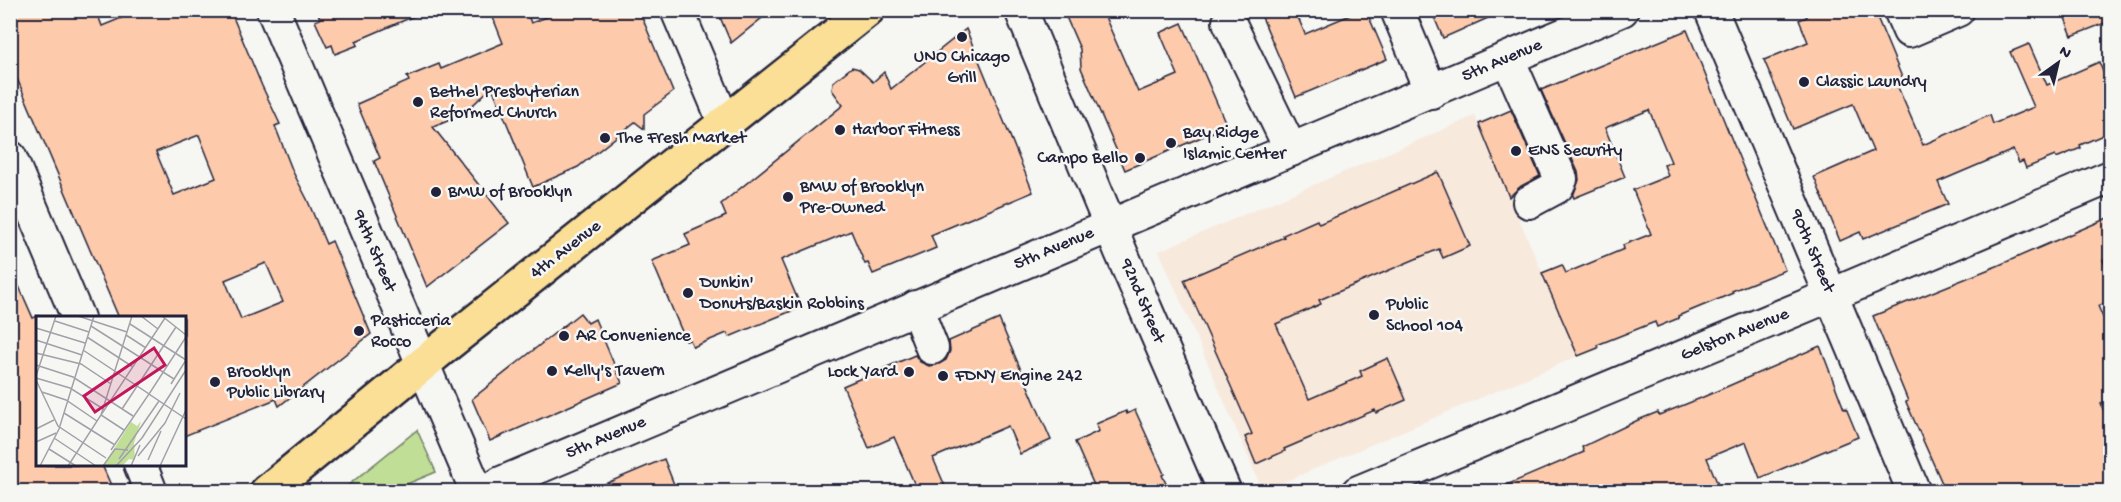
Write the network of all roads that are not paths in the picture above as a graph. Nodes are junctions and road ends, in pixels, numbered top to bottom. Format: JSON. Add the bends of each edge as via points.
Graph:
{"nodes":[{"id":1,"x":273,"y":10,"type":"edge"},
{"id":2,"x":678,"y":10,"type":"edge"},
{"id":3,"x":867,"y":10,"type":"edge"},
{"id":4,"x":1021,"y":10,"type":"edge"},
{"id":5,"x":1396,"y":10,"type":"edge"},
{"id":6,"x":1622,"y":10,"type":"edge"},
{"id":7,"x":1711,"y":10,"type":"edge"},
{"id":8,"x":1900,"y":10,"type":"edge"},
{"id":9,"x":1958,"y":10,"type":"edge"},
{"id":10,"x":1229,"y":22,"type":"dead end"},
{"id":11,"x":1508,"y":59,"type":"junction"},
{"id":12,"x":1431,"y":92,"type":"junction"},
{"id":13,"x":725,"y":124,"type":"junction"},
{"id":14,"x":1291,"y":150,"type":"junction"},
{"id":15,"x":10,"y":157,"type":"edge"},
{"id":16,"x":2110,"y":177,"type":"edge"},
{"id":17,"x":1529,"y":202,"type":"dead end"},
{"id":18,"x":1110,"y":226,"type":"junction"},
{"id":19,"x":1831,"y":295,"type":"junction"},
{"id":20,"x":916,"y":307,"type":"junction"},
{"id":21,"x":77,"y":316,"type":"edge"},
{"id":22,"x":932,"y":348,"type":"dead end"},
{"id":23,"x":423,"y":366,"type":"junction"},
{"id":24,"x":140,"y":466,"type":"edge"},
{"id":25,"x":151,"y":492,"type":"edge"},
{"id":26,"x":267,"y":492,"type":"edge"},
{"id":27,"x":477,"y":492,"type":"edge"},
{"id":28,"x":488,"y":492,"type":"edge"},
{"id":29,"x":1225,"y":492,"type":"edge"},
{"id":30,"x":1358,"y":492,"type":"edge"},
{"id":31,"x":1914,"y":492,"type":"edge"}],
"edges":[{"from":1,"to":23,"type":"street","name":"94th Street"},
{"from":2,"to":13,"type":"street"},
{"from":3,"to":13,"type":"main road","name":"4th Avenue"},
{"from":4,"to":18,"type":"street","name":"92nd Street"},
{"from":5,"to":12,"type":"street"},
{"from":6,"to":11,"type":"street","name":"5th Avenue"},
{"from":7,"to":19,"type":"street","name":"90th Street"},
{"from":8,"to":9,"type":"street","via":[[1909,31]]},
{"from":10,"to":14,"type":"street"},
{"from":11,"to":12,"type":"street","name":"5th Avenue"},
{"from":11,"to":17,"type":"street","via":[[1561,180],[1557,188]]},
{"from":12,"to":14,"type":"street","name":"5th Avenue"},
{"from":13,"to":23,"type":"main road","name":"4th Avenue"},
{"from":14,"to":18,"type":"street","name":"5th Avenue"},
{"from":15,"to":21,"type":"street"},
{"from":16,"to":19,"type":"street","name":"Gelston Avenue"},
{"from":18,"to":20,"type":"street","name":"5th Avenue"},
{"from":18,"to":29,"type":"street","name":"92nd Street"},
{"from":19,"to":30,"type":"street","name":"Gelston Avenue"},
{"from":19,"to":31,"type":"street","name":"90th Street"},
{"from":20,"to":22,"type":"street"},
{"from":20,"to":28,"type":"street","name":"5th Avenue","via":[[501,483]]},
{"from":23,"to":26,"type":"main road","name":"4th Avenue"},
{"from":23,"to":27,"type":"street","name":"94th Street"},
{"from":24,"to":25,"type":"street"}]}
